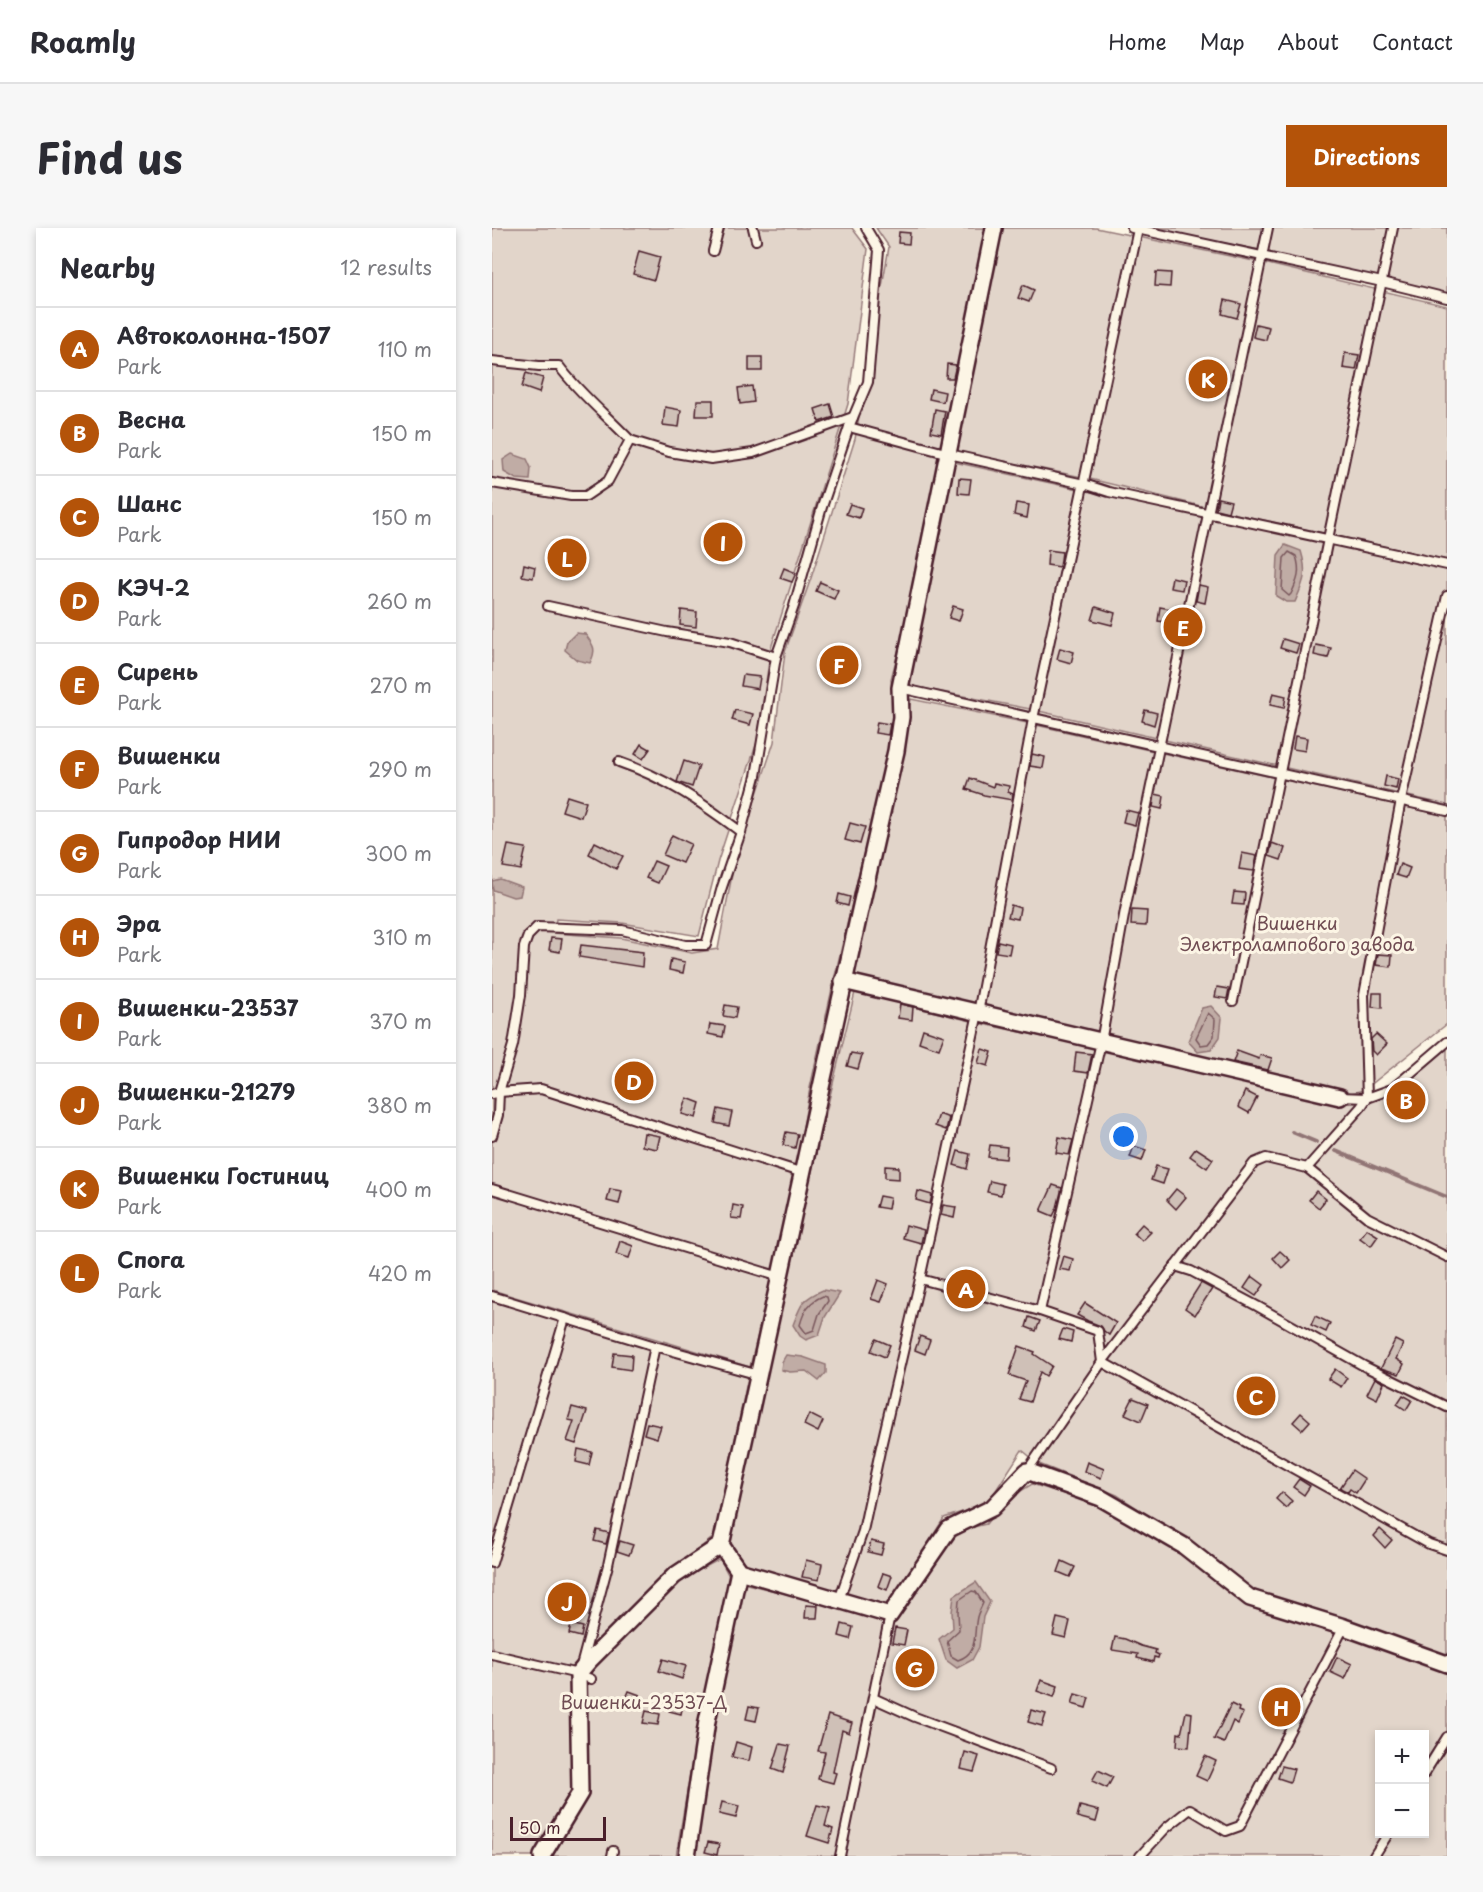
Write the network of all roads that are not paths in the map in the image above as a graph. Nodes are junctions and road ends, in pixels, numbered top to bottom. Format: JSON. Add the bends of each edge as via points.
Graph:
{"nodes":[{"id":1,"x":719,"y":228,"type":"edge"},
{"id":2,"x":753,"y":228,"type":"edge"},
{"id":3,"x":866,"y":228,"type":"edge"},
{"id":4,"x":994,"y":228,"type":"edge"},
{"id":5,"x":1268,"y":228,"type":"edge"},
{"id":6,"x":1393,"y":228,"type":"edge"},
{"id":7,"x":1135,"y":229,"type":"edge"},
{"id":8,"x":756,"y":240,"type":"dead end"},
{"id":9,"x":713,"y":251,"type":"dead end"},
{"id":10,"x":1262,"y":256,"type":"junction"},
{"id":11,"x":1382,"y":282,"type":"junction"},
{"id":12,"x":1447,"y":298,"type":"edge"},
{"id":13,"x":492,"y":360,"type":"edge"},
{"id":14,"x":853,"y":417,"type":"junction"},
{"id":15,"x":849,"y":427,"type":"junction"},
{"id":16,"x":630,"y":440,"type":"junction"},
{"id":17,"x":949,"y":453,"type":"junction"},
{"id":18,"x":492,"y":483,"type":"edge"},
{"id":19,"x":1084,"y":484,"type":"junction"},
{"id":20,"x":1208,"y":513,"type":"junction"},
{"id":21,"x":1328,"y":539,"type":"junction"},
{"id":22,"x":1447,"y":565,"type":"edge"},
{"id":23,"x":1447,"y":596,"type":"edge"},
{"id":24,"x":548,"y":606,"type":"dead end"},
{"id":25,"x":776,"y":657,"type":"junction"},
{"id":26,"x":900,"y":688,"type":"junction"},
{"id":27,"x":1033,"y":719,"type":"junction"},
{"id":28,"x":1160,"y":747,"type":"junction"},
{"id":29,"x":618,"y":762,"type":"dead end"},
{"id":30,"x":1280,"y":773,"type":"junction"},
{"id":31,"x":1401,"y":800,"type":"junction"},
{"id":32,"x":1447,"y":811,"type":"edge"},
{"id":33,"x":741,"y":832,"type":"junction"},
{"id":34,"x":843,"y":981,"type":"junction"},
{"id":35,"x":1233,"y":1001,"type":"dead end"},
{"id":36,"x":978,"y":1013,"type":"junction"},
{"id":37,"x":1101,"y":1042,"type":"junction"},
{"id":38,"x":1447,"y":1042,"type":"edge"},
{"id":39,"x":495,"y":1093,"type":"edge"},
{"id":40,"x":1340,"y":1096,"type":"joint"},
{"id":41,"x":1367,"y":1098,"type":"junction"},
{"id":42,"x":492,"y":1136,"type":"edge"},
{"id":43,"x":1307,"y":1168,"type":"junction"},
{"id":44,"x":803,"y":1173,"type":"junction"},
{"id":45,"x":492,"y":1189,"type":"edge"},
{"id":46,"x":1447,"y":1257,"type":"edge"},
{"id":47,"x":1176,"y":1266,"type":"junction"},
{"id":48,"x":781,"y":1277,"type":"junction"},
{"id":49,"x":920,"y":1279,"type":"junction"},
{"id":50,"x":492,"y":1296,"type":"edge"},
{"id":51,"x":1040,"y":1311,"type":"junction"},
{"id":52,"x":565,"y":1318,"type":"junction"},
{"id":53,"x":655,"y":1346,"type":"junction"},
{"id":54,"x":1102,"y":1362,"type":"junction"},
{"id":55,"x":759,"y":1375,"type":"junction"},
{"id":56,"x":1447,"y":1407,"type":"edge"},
{"id":57,"x":1027,"y":1471,"type":"junction"},
{"id":58,"x":721,"y":1545,"type":"junction"},
{"id":59,"x":1447,"y":1550,"type":"edge"},
{"id":60,"x":492,"y":1563,"type":"edge"},
{"id":61,"x":739,"y":1570,"type":"junction"},
{"id":62,"x":839,"y":1600,"type":"junction"},
{"id":63,"x":890,"y":1615,"type":"junction"},
{"id":64,"x":1344,"y":1627,"type":"junction"},
{"id":65,"x":492,"y":1654,"type":"edge"},
{"id":66,"x":1447,"y":1664,"type":"edge"},
{"id":67,"x":585,"y":1677,"type":"junction"},
{"id":68,"x":873,"y":1698,"type":"junction"},
{"id":69,"x":1447,"y":1737,"type":"edge"},
{"id":70,"x":1051,"y":1767,"type":"dead end"},
{"id":71,"x":1429,"y":1767,"type":"edge"},
{"id":72,"x":1385,"y":1838,"type":"edge"},
{"id":73,"x":542,"y":1856,"type":"edge"},
{"id":74,"x":687,"y":1856,"type":"edge"},
{"id":75,"x":840,"y":1856,"type":"edge"},
{"id":76,"x":1140,"y":1856,"type":"edge"},
{"id":77,"x":1374,"y":1856,"type":"edge"}],
"edges":[{"from":1,"to":9,"type":"lane"},
{"from":2,"to":8,"type":"lane"},
{"from":3,"to":14,"type":"lane","via":[[879,250],[868,382]]},
{"from":4,"to":17,"type":"street"},
{"from":5,"to":10,"type":"lane"},
{"from":6,"to":11,"type":"lane"},
{"from":7,"to":10,"type":"lane"},
{"from":7,"to":19,"type":"lane"},
{"from":10,"to":11,"type":"lane"},
{"from":10,"to":20,"type":"lane"},
{"from":11,"to":12,"type":"lane"},
{"from":11,"to":21,"type":"lane"},
{"from":13,"to":16,"type":"lane","via":[[559,366]]},
{"from":14,"to":15,"type":"lane"},
{"from":14,"to":16,"type":"lane","via":[[753,453],[711,459]]},
{"from":15,"to":17,"type":"lane"},
{"from":15,"to":25,"type":"lane"},
{"from":16,"to":18,"type":"lane","via":[[608,481],[586,496]]},
{"from":17,"to":19,"type":"lane"},
{"from":17,"to":26,"type":"street"},
{"from":19,"to":20,"type":"lane"},
{"from":19,"to":27,"type":"lane"},
{"from":20,"to":21,"type":"lane"},
{"from":20,"to":28,"type":"lane"},
{"from":21,"to":22,"type":"lane"},
{"from":21,"to":30,"type":"lane"},
{"from":23,"to":31,"type":"lane"},
{"from":24,"to":25,"type":"lane","via":[[730,642]]},
{"from":25,"to":33,"type":"lane","via":[[756,776]]},
{"from":26,"to":27,"type":"lane"},
{"from":26,"to":34,"type":"street","via":[[896,751]]},
{"from":27,"to":28,"type":"lane"},
{"from":27,"to":36,"type":"lane"},
{"from":28,"to":30,"type":"lane"},
{"from":28,"to":37,"type":"lane"},
{"from":29,"to":33,"type":"lane","via":[[686,792]]},
{"from":30,"to":31,"type":"lane"},
{"from":30,"to":35,"type":"lane"},
{"from":31,"to":32,"type":"lane"},
{"from":31,"to":41,"type":"lane","via":[[1364,995]]},
{"from":33,"to":39,"type":"lane","via":[[706,945],[685,945],[622,930],[537,927],[528,936],[513,1045]]},
{"from":34,"to":36,"type":"street"},
{"from":34,"to":44,"type":"street"},
{"from":36,"to":37,"type":"street"},
{"from":36,"to":49,"type":"lane"},
{"from":37,"to":40,"type":"street"},
{"from":37,"to":51,"type":"lane"},
{"from":38,"to":41,"type":"lane","via":[[1392,1089]]},
{"from":39,"to":42,"type":"lane","via":[[498,1115]]},
{"from":39,"to":44,"type":"lane","via":[[541,1089]]},
{"from":40,"to":41,"type":"lane"},
{"from":41,"to":43,"type":"lane"},
{"from":43,"to":46,"type":"lane","via":[[1367,1217]]},
{"from":43,"to":47,"type":"lane","via":[[1266,1158],[1254,1163]]},
{"from":44,"to":48,"type":"street"},
{"from":45,"to":48,"type":"lane"},
{"from":47,"to":54,"type":"lane"},
{"from":47,"to":56,"type":"lane"},
{"from":48,"to":55,"type":"street"},
{"from":49,"to":51,"type":"lane"},
{"from":49,"to":62,"type":"lane","via":[[863,1531]]},
{"from":50,"to":52,"type":"lane"},
{"from":51,"to":54,"type":"lane","via":[[1098,1331]]},
{"from":52,"to":53,"type":"lane"},
{"from":52,"to":60,"type":"lane"},
{"from":53,"to":55,"type":"lane"},
{"from":53,"to":67,"type":"lane"},
{"from":54,"to":57,"type":"lane"},
{"from":54,"to":59,"type":"lane","via":[[1429,1544]]},
{"from":55,"to":58,"type":"street"},
{"from":57,"to":63,"type":"street","via":[[992,1508],[948,1529]]},
{"from":57,"to":64,"type":"street","via":[[1101,1498],[1184,1546],[1250,1598]]},
{"from":58,"to":61,"type":"street"},
{"from":58,"to":67,"type":"street","via":[[674,1576],[589,1661]]},
{"from":61,"to":62,"type":"street"},
{"from":61,"to":74,"type":"street","via":[[707,1721]]},
{"from":62,"to":63,"type":"street"},
{"from":63,"to":68,"type":"lane"},
{"from":64,"to":66,"type":"street"},
{"from":64,"to":76,"type":"lane","via":[[1240,1826],[1226,1831],[1190,1809]]},
{"from":65,"to":67,"type":"lane"},
{"from":67,"to":73,"type":"street","via":[[580,1793]]},
{"from":68,"to":70,"type":"lane"},
{"from":68,"to":75,"type":"lane"},
{"from":69,"to":71,"type":"lane"},
{"from":72,"to":77,"type":"lane"}]}
